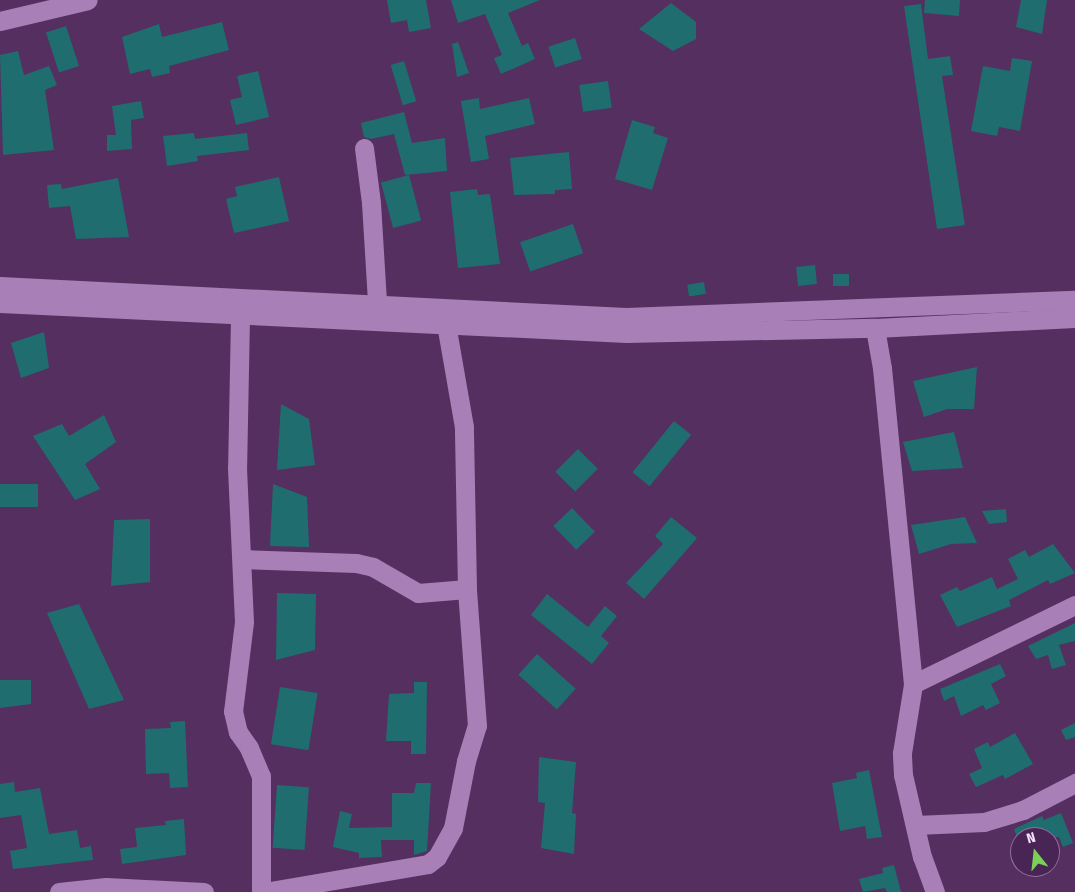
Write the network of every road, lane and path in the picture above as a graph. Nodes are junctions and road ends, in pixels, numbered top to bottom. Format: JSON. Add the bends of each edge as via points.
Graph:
{"nodes":[{"id":1,"x":88,"y":0,"type":"edge"},
{"id":2,"x":0,"y":21,"type":"edge"},
{"id":3,"x":364,"y":148,"type":"dead end"},
{"id":4,"x":0,"y":286,"type":"edge"},
{"id":5,"x":1075,"y":300,"type":"edge"},
{"id":6,"x":377,"y":302,"type":"junction"},
{"id":7,"x":0,"y":303,"type":"edge"},
{"id":8,"x":240,"y":317,"type":"junction"},
{"id":9,"x":1075,"y":318,"type":"edge"},
{"id":10,"x":446,"y":324,"type":"junction"},
{"id":11,"x":626,"y":325,"type":"junction"},
{"id":12,"x":875,"y":328,"type":"junction"},
{"id":13,"x":242,"y":559,"type":"junction"},
{"id":14,"x":467,"y":589,"type":"junction"},
{"id":15,"x":1075,"y":605,"type":"edge"},
{"id":16,"x":913,"y":684,"type":"junction"},
{"id":17,"x":1075,"y":783,"type":"edge"},
{"id":18,"x":916,"y":825,"type":"junction"},
{"id":19,"x":59,"y":892,"type":"edge"},
{"id":20,"x":204,"y":892,"type":"edge"},
{"id":21,"x":262,"y":892,"type":"edge"},
{"id":22,"x":935,"y":892,"type":"edge"}],
"edges":[{"from":1,"to":2,"type":"street"},
{"from":3,"to":6,"type":"street"},
{"from":4,"to":6,"type":"street"},
{"from":5,"to":11,"type":"street"},
{"from":6,"to":11,"type":"street"},
{"from":7,"to":8,"type":"street"},
{"from":8,"to":10,"type":"street"},
{"from":8,"to":13,"type":"street","via":[[238,468]]},
{"from":9,"to":12,"type":"street"},
{"from":10,"to":11,"type":"street"},
{"from":10,"to":14,"type":"street","via":[[464,427]]},
{"from":11,"to":12,"type":"street"},
{"from":12,"to":16,"type":"street","via":[[882,368]]},
{"from":13,"to":14,"type":"street","via":[[356,563],[373,568],[418,593]]},
{"from":13,"to":21,"type":"street","via":[[244,622],[233,711],[238,732],[261,776]]},
{"from":14,"to":21,"type":"street","via":[[477,726],[466,761],[453,828],[437,857],[428,864]]},
{"from":15,"to":16,"type":"street"},
{"from":16,"to":18,"type":"street","via":[[902,753],[903,775]]},
{"from":17,"to":18,"type":"street","via":[[1022,810],[984,822]]},
{"from":18,"to":22,"type":"street","via":[[922,857]]},
{"from":19,"to":20,"type":"street","via":[[106,887]]}]}
